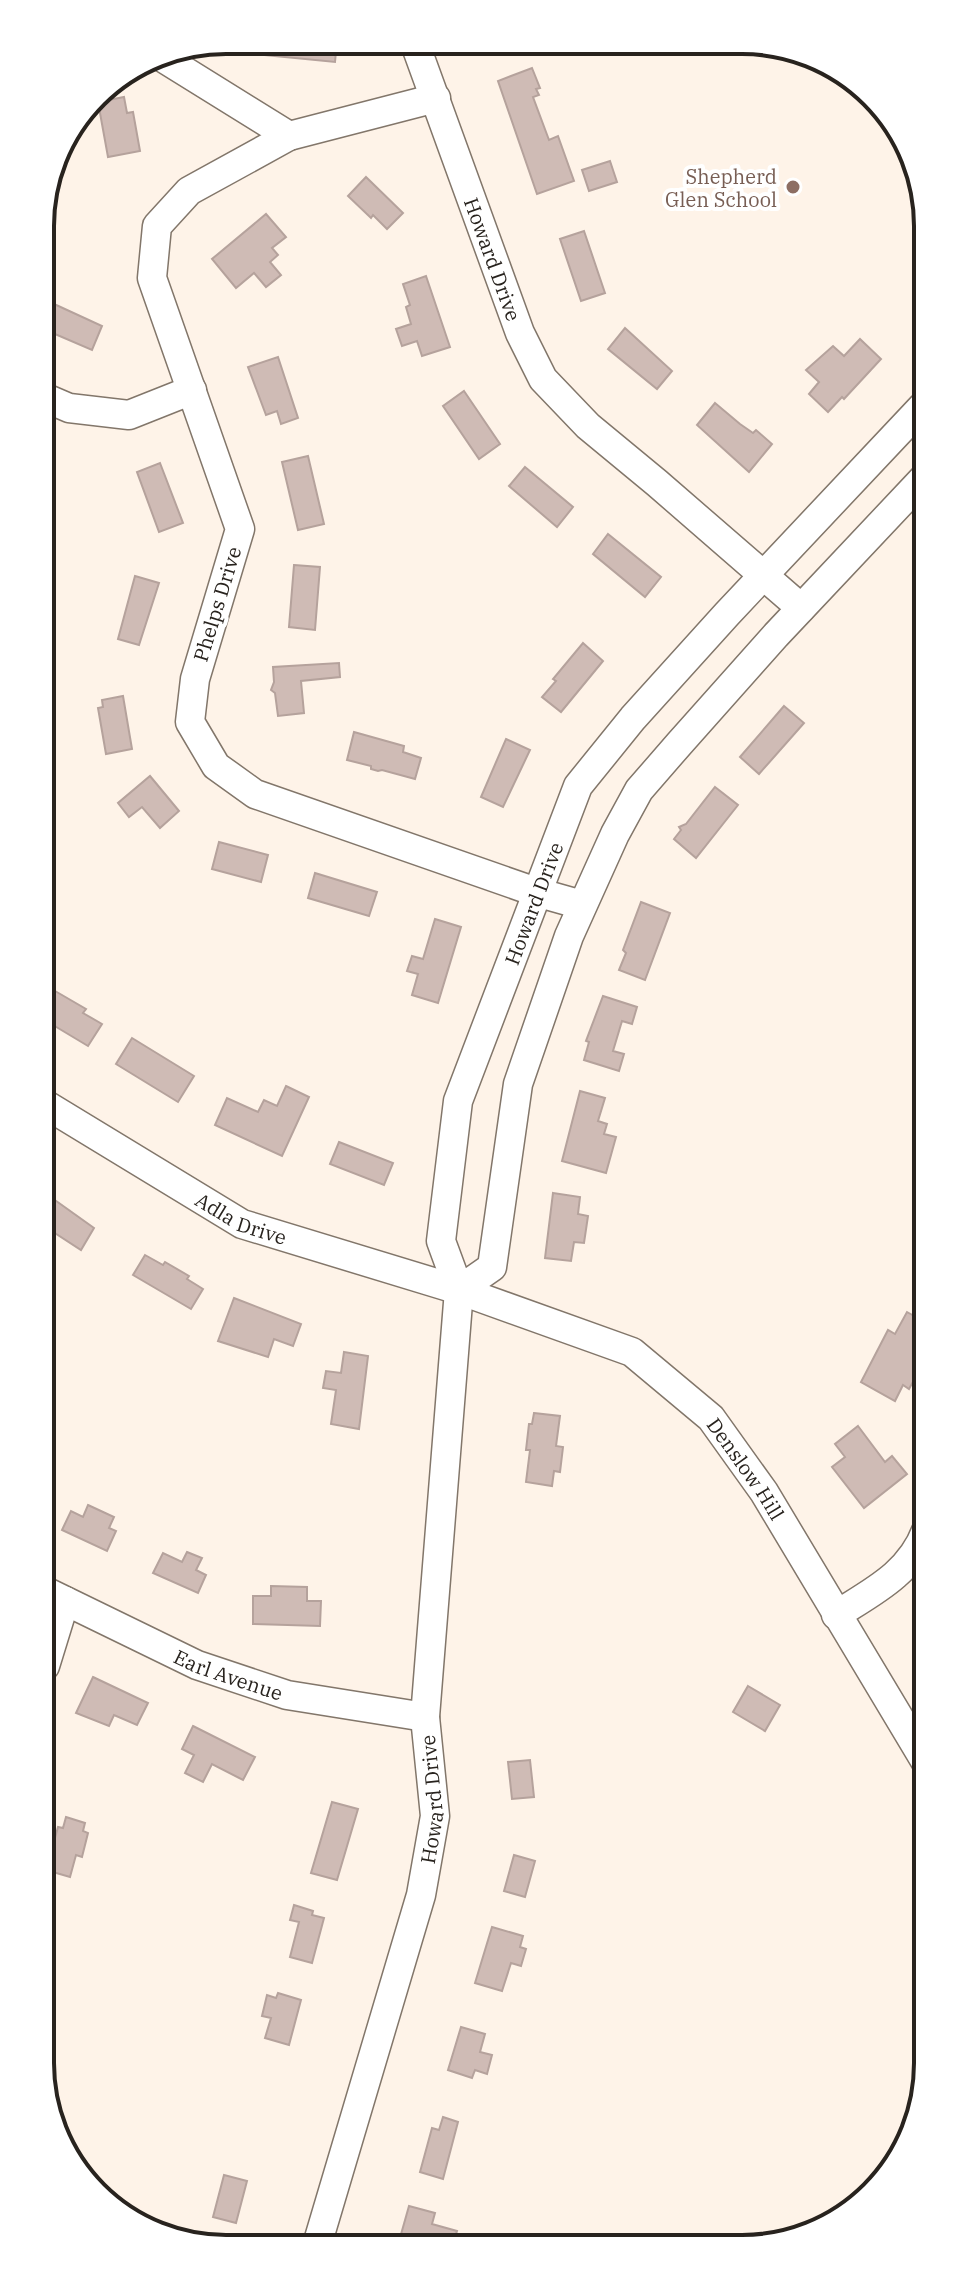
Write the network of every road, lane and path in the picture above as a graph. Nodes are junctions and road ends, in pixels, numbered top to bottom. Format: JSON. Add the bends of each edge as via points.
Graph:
{"nodes":[{"id":1,"x":419,"y":54,"type":"edge"},
{"id":2,"x":171,"y":63,"type":"edge"},
{"id":3,"x":436,"y":98,"type":"junction"},
{"id":4,"x":289,"y":136,"type":"junction"},
{"id":5,"x":192,"y":390,"type":"junction"},
{"id":6,"x":54,"y":402,"type":"edge"},
{"id":7,"x":914,"y":415,"type":"edge"},
{"id":8,"x":914,"y":489,"type":"edge"},
{"id":9,"x":762,"y":576,"type":"junction"},
{"id":10,"x":801,"y":608,"type":"junction"},
{"id":11,"x":536,"y":892,"type":"junction"},
{"id":12,"x":582,"y":905,"type":"junction"},
{"id":13,"x":54,"y":1110,"type":"edge"},
{"id":14,"x":459,"y":1290,"type":"junction"},
{"id":15,"x":914,"y":1550,"type":"edge"},
{"id":16,"x":55,"y":1596,"type":"edge"},
{"id":17,"x":836,"y":1615,"type":"junction"},
{"id":18,"x":425,"y":1717,"type":"junction"},
{"id":19,"x":914,"y":1743,"type":"edge"},
{"id":20,"x":320,"y":2235,"type":"edge"}],
"edges":[{"from":1,"to":3,"type":"street","name":"Howard Drive"},
{"from":2,"to":4,"type":"street"},
{"from":3,"to":4,"type":"street","name":"Phelps Drive"},
{"from":3,"to":9,"type":"street","name":"Howard Drive","via":[[520,333],[543,379],[588,426]]},
{"from":4,"to":5,"type":"street","name":"Phelps Drive","via":[[189,191],[157,226],[152,278]]},
{"from":5,"to":6,"type":"street","via":[[129,415]]},
{"from":5,"to":11,"type":"street","name":"Phelps Drive","via":[[240,529],[195,679],[190,722],[216,766],[255,794]]},
{"from":7,"to":9,"type":"street","name":"Howard Drive"},
{"from":8,"to":10,"type":"street"},
{"from":9,"to":10,"type":"street","name":"Howard Drive"},
{"from":9,"to":11,"type":"street","name":"Howard Drive","via":[[578,786]]},
{"from":10,"to":12,"type":"street","via":[[639,790]]},
{"from":11,"to":12,"type":"street","name":"Phelps Drive"},
{"from":11,"to":14,"type":"street","name":"Howard Drive","via":[[458,1101],[441,1241]]},
{"from":12,"to":14,"type":"street","via":[[518,1084],[492,1267]]},
{"from":13,"to":14,"type":"street","name":"Adla Drive","via":[[242,1224]]},
{"from":14,"to":17,"type":"street","name":"Denslow Hill","via":[[632,1352],[711,1418],[764,1492]]},
{"from":14,"to":18,"type":"street","name":"Howard Drive"},
{"from":15,"to":17,"type":"street","via":[[897,1576]]},
{"from":16,"to":18,"type":"street","name":"Earl Avenue","via":[[197,1665],[287,1695]]},
{"from":17,"to":19,"type":"street","name":"Denslow Hill"},
{"from":18,"to":20,"type":"street","name":"Howard Drive","via":[[435,1816],[421,1895]]}]}
